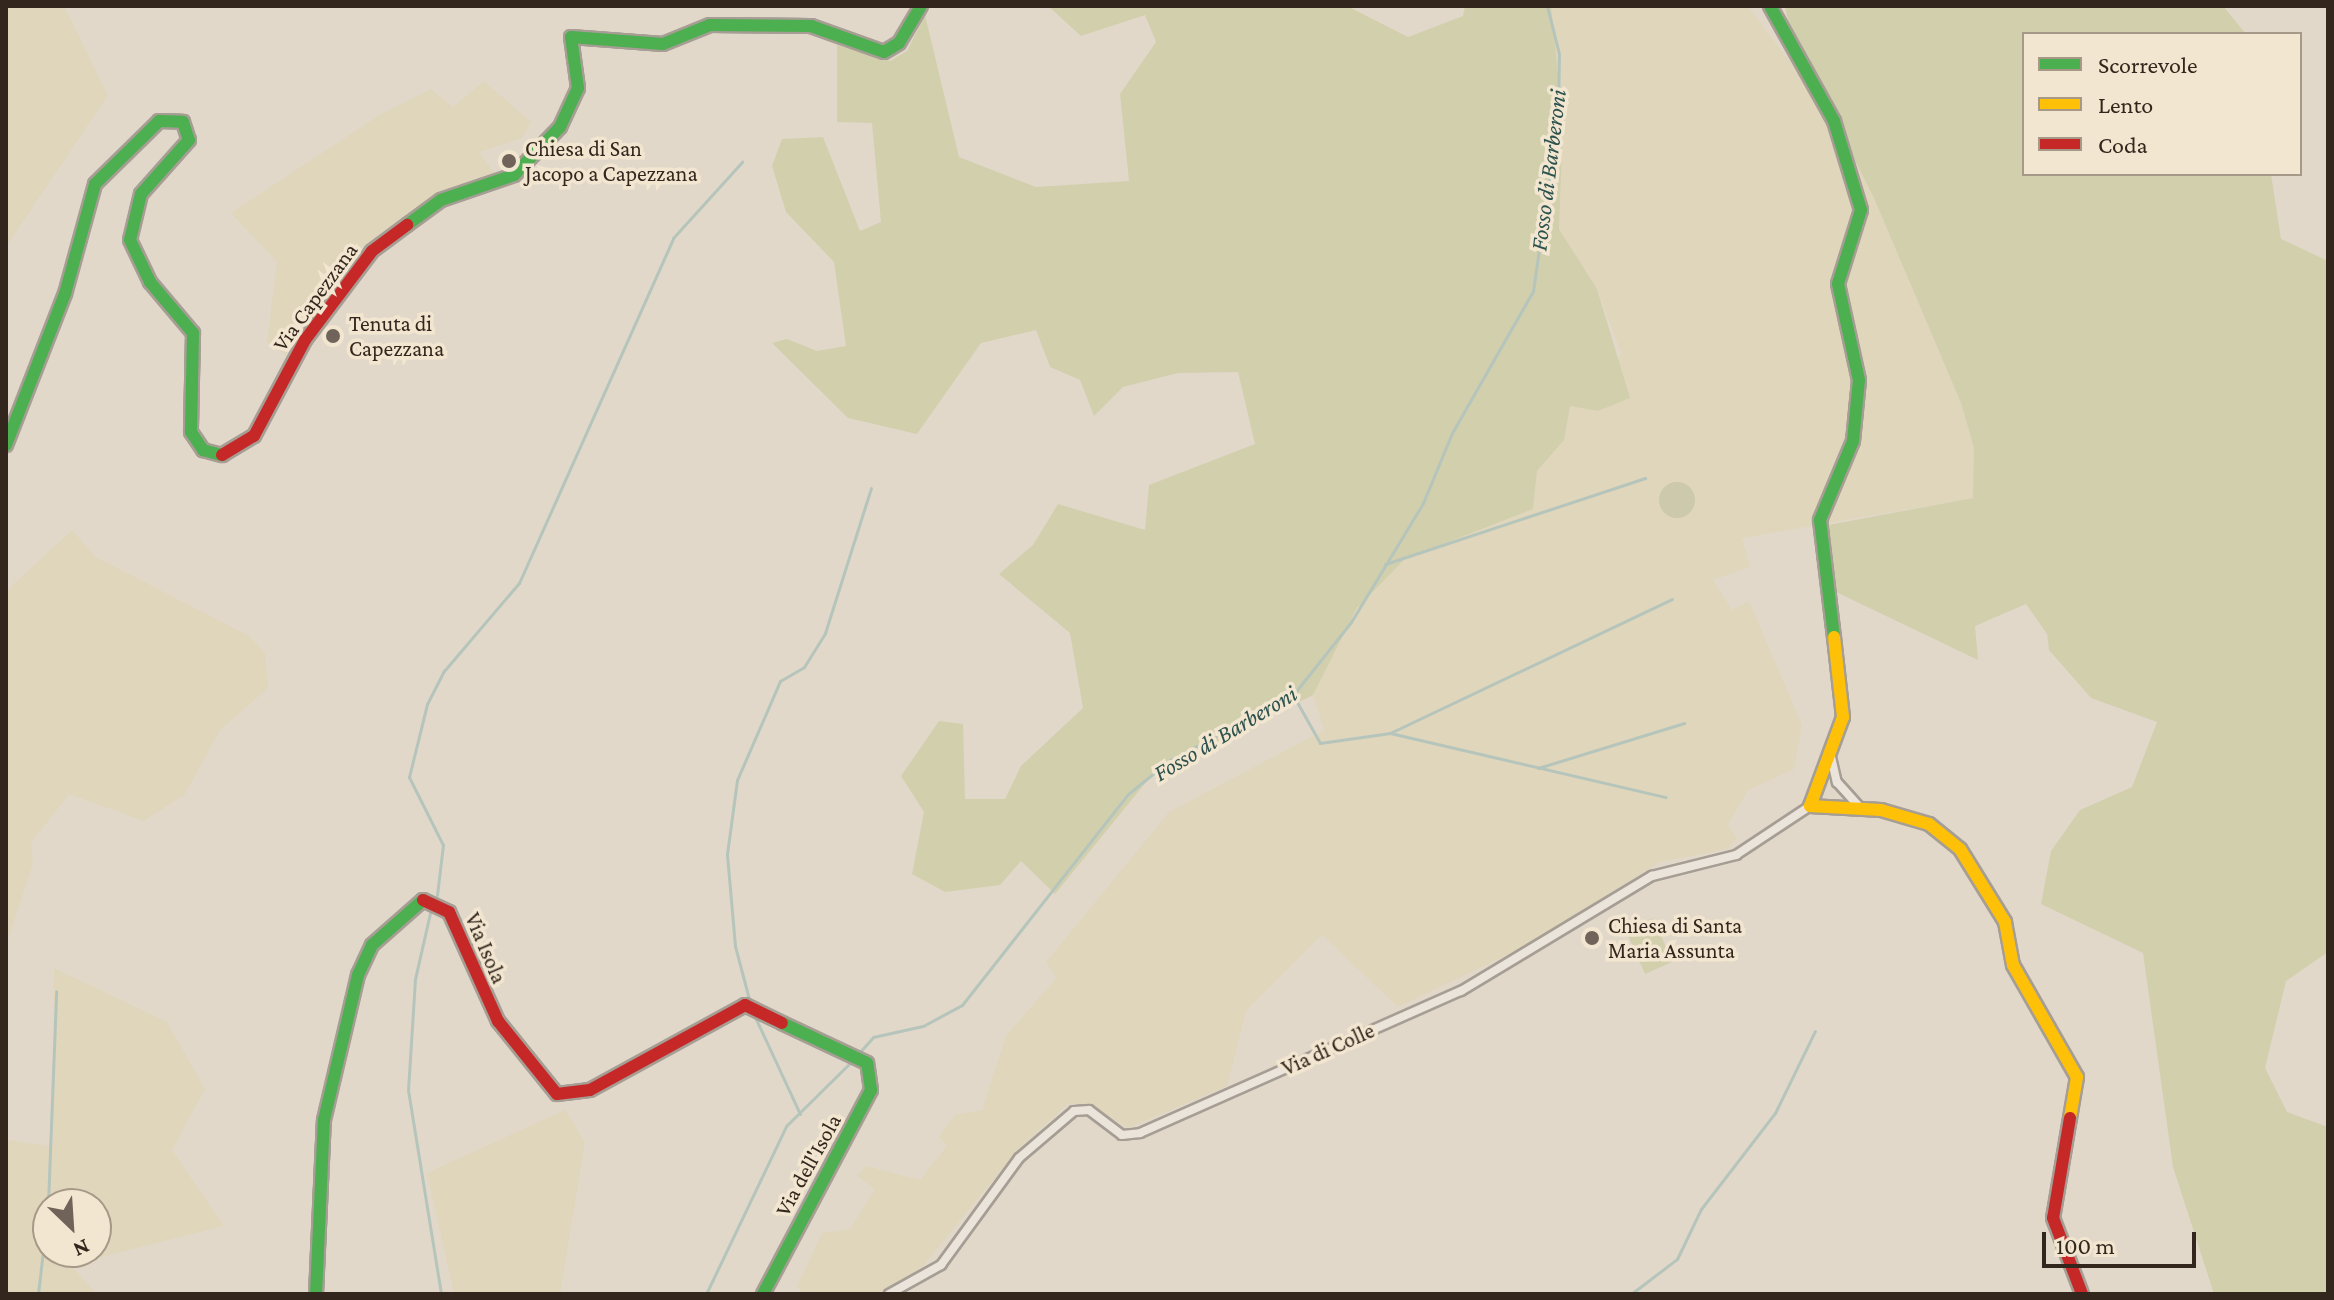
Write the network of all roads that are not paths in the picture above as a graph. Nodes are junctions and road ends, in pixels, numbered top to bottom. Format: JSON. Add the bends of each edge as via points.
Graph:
{"nodes":[{"id":1,"x":921,"y":6,"type":"edge"},
{"id":2,"x":1770,"y":6,"type":"edge"},
{"id":3,"x":6,"y":445,"type":"edge"},
{"id":4,"x":1830,"y":751,"type":"junction"},
{"id":5,"x":1810,"y":806,"type":"junction"},
{"id":6,"x":1861,"y":809,"type":"junction"},
{"id":7,"x":859,"y":1055,"type":"joint"},
{"id":8,"x":316,"y":1294,"type":"edge"},
{"id":9,"x":763,"y":1294,"type":"edge"},
{"id":10,"x":889,"y":1294,"type":"edge"},
{"id":11,"x":2082,"y":1294,"type":"edge"}],
"edges":[{"from":1,"to":3,"type":"street","name":"Via Capezzana","via":[[899,43],[884,52],[811,26],[710,25],[663,44],[571,37],[567,48],[578,88],[575,108],[560,127],[514,175],[441,200],[372,251],[305,340],[254,436],[224,455],[203,450],[191,432],[193,333],[150,282],[130,240],[141,194],[189,140],[183,122],[159,121],[95,184],[65,294]]},
{"from":2,"to":4,"type":"street","via":[[1834,121],[1861,210],[1838,284],[1859,380],[1853,441],[1820,520],[1843,717]]},
{"from":4,"to":5,"type":"street"},
{"from":4,"to":6,"type":"street","via":[[1837,782]]},
{"from":5,"to":6,"type":"street"},
{"from":5,"to":10,"type":"street","name":"Via di Colle","via":[[1729,858],[1652,876],[1461,991],[1140,1133],[1118,1134],[1089,1110],[1074,1111],[1019,1158],[941,1265]]},
{"from":6,"to":11,"type":"street","via":[[1929,824],[1960,849],[2005,922],[2013,965],[2052,1045],[2077,1077],[2053,1203]]},
{"from":7,"to":8,"type":"street","name":"Via Isola","via":[[807,1040],[745,1005],[590,1090],[557,1094],[498,1021],[449,912],[438,901],[421,900],[372,945],[358,975],[324,1120]]},
{"from":7,"to":9,"type":"street","name":"Via dell'Isola","via":[[871,1090]]}]}
